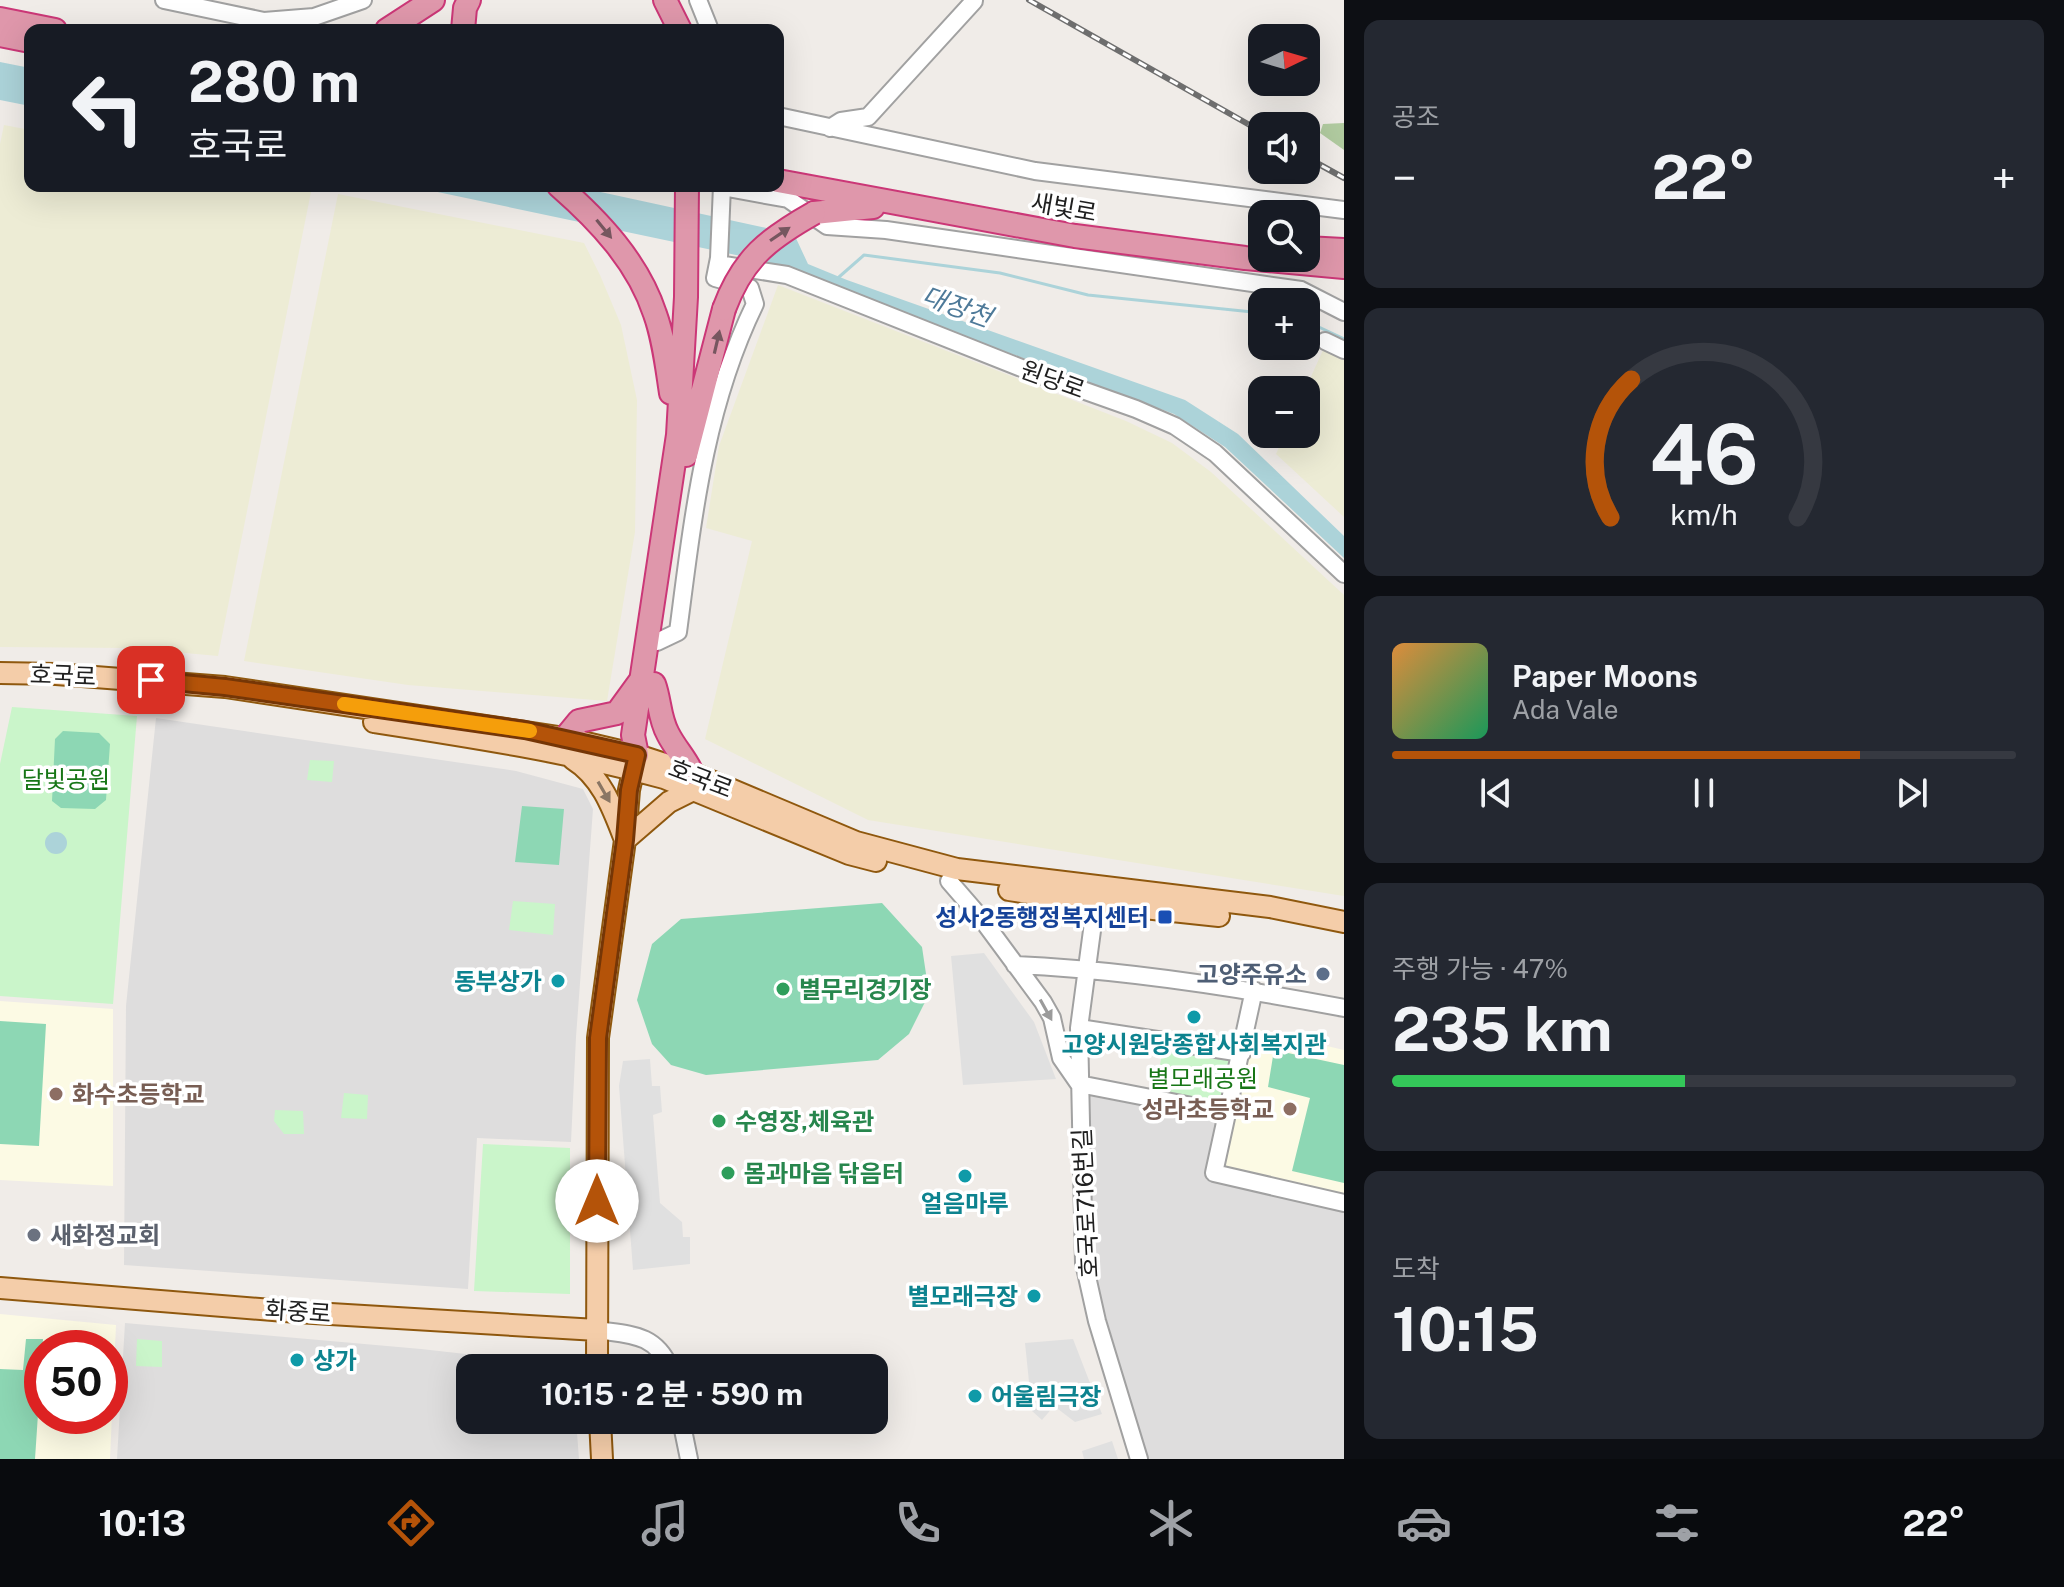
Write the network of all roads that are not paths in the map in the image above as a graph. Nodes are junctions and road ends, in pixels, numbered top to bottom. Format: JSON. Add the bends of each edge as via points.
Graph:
{"nodes":[{"id":1,"x":164,"y":0,"type":"edge"},
{"id":2,"x":363,"y":0,"type":"edge"},
{"id":3,"x":433,"y":0,"type":"edge"},
{"id":4,"x":469,"y":0,"type":"edge"},
{"id":5,"x":665,"y":0,"type":"edge"},
{"id":6,"x":676,"y":0,"type":"edge"},
{"id":7,"x":698,"y":0,"type":"edge"},
{"id":8,"x":972,"y":0,"type":"edge"},
{"id":9,"x":195,"y":2,"type":"edge"},
{"id":10,"x":0,"y":19,"type":"edge"},
{"id":11,"x":25,"y":24,"type":"edge"},
{"id":12,"x":396,"y":24,"type":"edge"},
{"id":13,"x":464,"y":24,"type":"edge"},
{"id":14,"x":677,"y":24,"type":"edge"},
{"id":15,"x":687,"y":24,"type":"edge"},
{"id":16,"x":708,"y":24,"type":"edge"},
{"id":17,"x":0,"y":35,"type":"edge"},
{"id":18,"x":24,"y":40,"type":"edge"},
{"id":19,"x":784,"y":117,"type":"edge"},
{"id":20,"x":830,"y":128,"type":"junction"},
{"id":21,"x":784,"y":166,"type":"edge"},
{"id":22,"x":784,"y":182,"type":"edge"},
{"id":23,"x":566,"y":192,"type":"edge"},
{"id":24,"x":687,"y":192,"type":"edge"},
{"id":25,"x":695,"y":192,"type":"edge"},
{"id":26,"x":722,"y":192,"type":"edge"},
{"id":27,"x":908,"y":205,"type":"junction"},
{"id":28,"x":1344,"y":210,"type":"edge"},
{"id":29,"x":1248,"y":242,"type":"edge"},
{"id":30,"x":1320,"y":249,"type":"edge"},
{"id":31,"x":1344,"y":250,"type":"edge"},
{"id":32,"x":718,"y":261,"type":"junction"},
{"id":33,"x":1344,"y":267,"type":"edge"},
{"id":34,"x":690,"y":297,"type":"junction"},
{"id":35,"x":1344,"y":312,"type":"edge"},
{"id":36,"x":1325,"y":341,"type":"dead end"},
{"id":37,"x":1344,"y":350,"type":"edge"},
{"id":38,"x":678,"y":435,"type":"junction"},
{"id":39,"x":680,"y":499,"type":"junction"},
{"id":40,"x":1344,"y":574,"type":"edge"},
{"id":41,"x":657,"y":642,"type":"junction"},
{"id":42,"x":0,"y":673,"type":"edge"},
{"id":43,"x":647,"y":681,"type":"junction"},
{"id":44,"x":0,"y":684,"type":"edge"},
{"id":45,"x":566,"y":746,"type":"junction"},
{"id":46,"x":635,"y":762,"type":"junction"},
{"id":47,"x":693,"y":782,"type":"junction"},
{"id":48,"x":625,"y":840,"type":"junction"},
{"id":49,"x":949,"y":881,"type":"junction"},
{"id":50,"x":1097,"y":895,"type":"junction"},
{"id":51,"x":1344,"y":922,"type":"edge"},
{"id":52,"x":1344,"y":934,"type":"edge"},
{"id":53,"x":1015,"y":965,"type":"junction"},
{"id":54,"x":1087,"y":968,"type":"junction"},
{"id":55,"x":1254,"y":990,"type":"junction"},
{"id":56,"x":1344,"y":1008,"type":"edge"},
{"id":57,"x":1079,"y":1028,"type":"junction"},
{"id":58,"x":1242,"y":1053,"type":"junction"},
{"id":59,"x":1079,"y":1084,"type":"junction"},
{"id":60,"x":1228,"y":1113,"type":"junction"},
{"id":61,"x":1344,"y":1203,"type":"edge"},
{"id":62,"x":0,"y":1288,"type":"edge"},
{"id":63,"x":597,"y":1330,"type":"junction"},
{"id":64,"x":597,"y":1354,"type":"edge"},
{"id":65,"x":663,"y":1354,"type":"edge"},
{"id":66,"x":601,"y":1434,"type":"edge"},
{"id":67,"x":684,"y":1434,"type":"edge"},
{"id":68,"x":602,"y":1459,"type":"edge"},
{"id":69,"x":689,"y":1459,"type":"edge"},
{"id":70,"x":1139,"y":1459,"type":"edge"}],
"edges":[{"from":1,"to":9,"type":"street"},
{"from":2,"to":9,"type":"street","via":[[314,17],[264,21]]},
{"from":3,"to":12,"type":"highway"},
{"from":4,"to":13,"type":"highway"},
{"from":5,"to":14,"type":"highway"},
{"from":6,"to":15,"type":"highway"},
{"from":7,"to":16,"type":"street"},
{"from":8,"to":20,"type":"street","via":[[868,117]]},
{"from":10,"to":11,"type":"highway"},
{"from":17,"to":18,"type":"highway"},
{"from":19,"to":20,"type":"street"},
{"from":20,"to":28,"type":"street","via":[[1035,171]]},
{"from":21,"to":29,"type":"highway","name":"새빛로","via":[[1079,222]]},
{"from":22,"to":27,"type":"highway","name":"새빛로"},
{"from":23,"to":38,"type":"highway","one_way":true,"via":[[620,248],[640,280],[655,313]]},
{"from":24,"to":34,"type":"highway"},
{"from":25,"to":34,"type":"highway"},
{"from":26,"to":32,"type":"street"},
{"from":26,"to":35,"type":"street","via":[[788,199],[827,226],[1301,290]]},
{"from":27,"to":33,"type":"highway","name":"새빛로","via":[[1075,236]]},
{"from":39,"to":27,"type":"highway","one_way":true,"bridge":true,"via":[[724,309],[745,266],[782,231],[814,213]]},
{"from":30,"to":31,"type":"highway"},
{"from":32,"to":40,"type":"street","name":"원당로","via":[[787,275],[1175,426],[1215,453]]},
{"from":32,"to":41,"type":"street","via":[[715,278],[750,288],[755,304],[739,337],[706,444],[678,632]]},
{"from":34,"to":38,"type":"highway"},
{"from":34,"to":39,"type":"highway"},
{"from":36,"to":37,"type":"street"},
{"from":38,"to":43,"type":"highway"},
{"from":39,"to":41,"type":"highway"},
{"from":41,"to":43,"type":"highway"},
{"from":42,"to":45,"type":"main road","name":"호국로","via":[[225,687]]},
{"from":43,"to":45,"type":"highway","via":[[617,713],[579,721]]},
{"from":43,"to":46,"type":"highway","via":[[633,735]]},
{"from":43,"to":47,"type":"highway"},
{"from":44,"to":45,"type":"main road","name":"호국로","via":[[224,699],[526,746]]},
{"from":45,"to":46,"type":"main road","name":"호국로"},
{"from":45,"to":48,"type":"main road","one_way":true,"via":[[609,799]]},
{"from":46,"to":47,"type":"main road","name":"호국로"},
{"from":46,"to":48,"type":"main road"},
{"from":47,"to":48,"type":"main road"},
{"from":47,"to":49,"type":"main road","name":"호국로","via":[[849,854]]},
{"from":47,"to":50,"type":"main road","name":"호국로","via":[[856,842],[957,869]]},
{"from":48,"to":63,"type":"main road","via":[[598,1038]]},
{"from":49,"to":50,"type":"main road","name":"호국로"},
{"from":49,"to":53,"type":"street"},
{"from":50,"to":51,"type":"main road","name":"호국로","via":[[1270,907]]},
{"from":50,"to":52,"type":"main road","name":"호국로"},
{"from":50,"to":54,"type":"street","name":"호국로716번길"},
{"from":53,"to":54,"type":"street"},
{"from":53,"to":59,"type":"street","one_way":true,"via":[[1052,1018],[1061,1058]]},
{"from":54,"to":55,"type":"street"},
{"from":54,"to":57,"type":"street","name":"호국로716번길"},
{"from":55,"to":56,"type":"street"},
{"from":55,"to":58,"type":"street"},
{"from":57,"to":58,"type":"street"},
{"from":57,"to":59,"type":"street","name":"호국로716번길"},
{"from":58,"to":60,"type":"street"},
{"from":59,"to":60,"type":"street"},
{"from":59,"to":70,"type":"street","name":"호국로716번길","via":[[1084,1263]]},
{"from":60,"to":61,"type":"street","via":[[1214,1173]]},
{"from":62,"to":63,"type":"main road","name":"화중로"},
{"from":63,"to":64,"type":"main road"},
{"from":63,"to":65,"type":"street","via":[[639,1337]]},
{"from":66,"to":68,"type":"main road"},
{"from":67,"to":69,"type":"street"}]}
